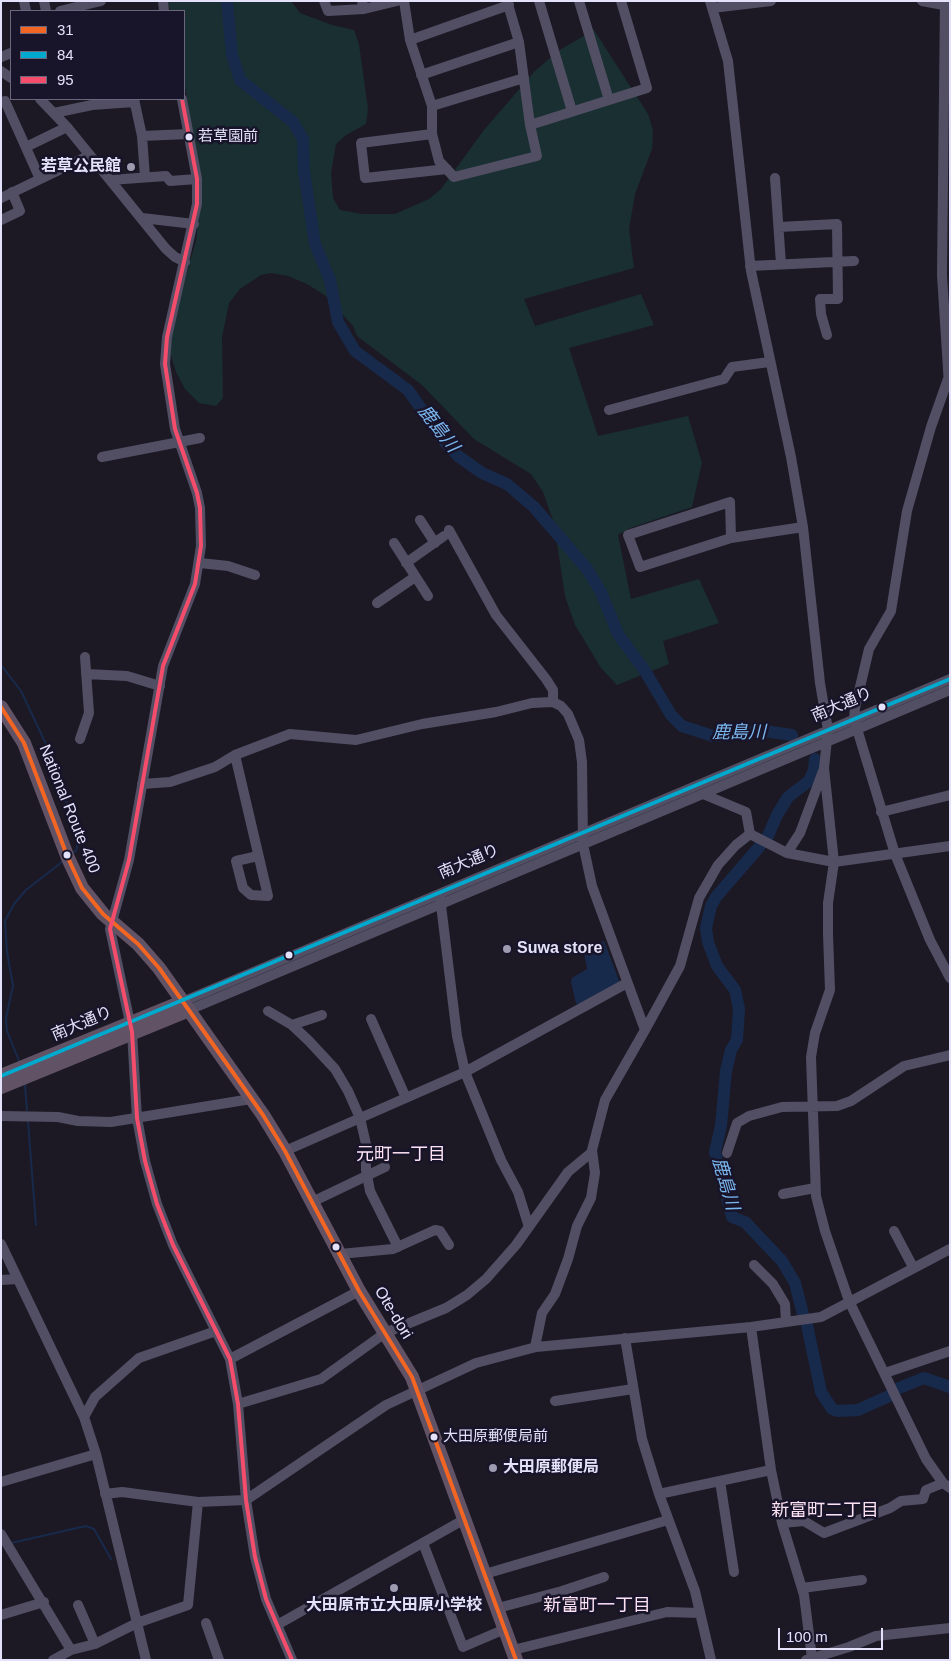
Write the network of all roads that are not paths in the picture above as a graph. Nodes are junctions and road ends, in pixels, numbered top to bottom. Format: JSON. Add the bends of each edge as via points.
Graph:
{"nodes":[{"id":1,"x":101,"y":1,"type":"edge"},
{"id":2,"x":324,"y":1,"type":"edge"},
{"id":3,"x":397,"y":1,"type":"edge"},
{"id":4,"x":404,"y":1,"type":"edge"},
{"id":5,"x":539,"y":1,"type":"edge"},
{"id":6,"x":579,"y":1,"type":"edge"},
{"id":7,"x":620,"y":1,"type":"edge"},
{"id":8,"x":771,"y":1,"type":"edge"},
{"id":9,"x":922,"y":1,"type":"edge"},
{"id":10,"x":508,"y":3,"type":"edge"},
{"id":11,"x":946,"y":4,"type":"edge"},
{"id":12,"x":363,"y":5,"type":"edge"},
{"id":13,"x":711,"y":5,"type":"edge"},
{"id":14,"x":64,"y":10,"type":"edge"},
{"id":15,"x":410,"y":40,"type":"junction"},
{"id":16,"x":519,"y":42,"type":"junction"},
{"id":17,"x":421,"y":75,"type":"junction"},
{"id":18,"x":524,"y":78,"type":"junction"},
{"id":19,"x":41,"y":100,"type":"edge"},
{"id":20,"x":134,"y":100,"type":"edge"},
{"id":21,"x":182,"y":100,"type":"edge"},
{"id":22,"x":609,"y":100,"type":"junction"},
{"id":23,"x":1,"y":102,"type":"edge"},
{"id":24,"x":91,"y":102,"type":"edge"},
{"id":25,"x":432,"y":106,"type":"junction"},
{"id":26,"x":572,"y":111,"type":"junction"},
{"id":27,"x":54,"y":113,"type":"junction"},
{"id":28,"x":530,"y":125,"type":"junction"},
{"id":29,"x":67,"y":127,"type":"junction"},
{"id":30,"x":188,"y":134,"type":"junction"},
{"id":31,"x":432,"y":134,"type":"junction"},
{"id":32,"x":142,"y":136,"type":"junction"},
{"id":33,"x":26,"y":147,"type":"junction"},
{"id":34,"x":90,"y":155,"type":"junction"},
{"id":35,"x":447,"y":169,"type":"junction"},
{"id":36,"x":145,"y":177,"type":"junction"},
{"id":37,"x":40,"y":178,"type":"junction"},
{"id":38,"x":775,"y":178,"type":"dead end"},
{"id":39,"x":197,"y":179,"type":"junction"},
{"id":40,"x":110,"y":180,"type":"junction"},
{"id":41,"x":5,"y":194,"type":"edge"},
{"id":42,"x":142,"y":218,"type":"junction"},
{"id":43,"x":1,"y":220,"type":"edge"},
{"id":44,"x":194,"y":224,"type":"junction"},
{"id":45,"x":779,"y":227,"type":"junction"},
{"id":46,"x":854,"y":261,"type":"dead end"},
{"id":47,"x":185,"y":262,"type":"junction"},
{"id":48,"x":838,"y":262,"type":"junction"},
{"id":49,"x":781,"y":264,"type":"junction"},
{"id":50,"x":750,"y":266,"type":"junction"},
{"id":51,"x":947,"y":319,"type":"edge"},
{"id":52,"x":827,"y":334,"type":"dead end"},
{"id":53,"x":769,"y":362,"type":"junction"},
{"id":54,"x":949,"y":384,"type":"edge"},
{"id":55,"x":609,"y":410,"type":"dead end"},
{"id":56,"x":200,"y":438,"type":"dead end"},
{"id":57,"x":180,"y":444,"type":"junction"},
{"id":58,"x":102,"y":457,"type":"dead end"},
{"id":59,"x":420,"y":520,"type":"dead end"},
{"id":60,"x":803,"y":527,"type":"junction"},
{"id":61,"x":731,"y":538,"type":"junction"},
{"id":62,"x":394,"y":543,"type":"dead end"},
{"id":63,"x":435,"y":543,"type":"junction"},
{"id":64,"x":200,"y":563,"type":"junction"},
{"id":65,"x":406,"y":563,"type":"junction"},
{"id":66,"x":255,"y":575,"type":"dead end"},
{"id":67,"x":415,"y":576,"type":"junction"},
{"id":68,"x":428,"y":596,"type":"dead end"},
{"id":69,"x":377,"y":603,"type":"dead end"},
{"id":70,"x":85,"y":657,"type":"dead end"},
{"id":71,"x":86,"y":674,"type":"junction"},
{"id":72,"x":950,"y":679,"type":"edge"},
{"id":73,"x":160,"y":686,"type":"junction"},
{"id":74,"x":950,"y":690,"type":"edge"},
{"id":75,"x":553,"y":702,"type":"junction"},
{"id":76,"x":1,"y":707,"type":"edge"},
{"id":77,"x":854,"y":720,"type":"junction"},
{"id":78,"x":828,"y":730,"type":"junction"},
{"id":79,"x":858,"y":730,"type":"junction"},
{"id":80,"x":80,"y":739,"type":"dead end"},
{"id":81,"x":827,"y":743,"type":"junction"},
{"id":82,"x":235,"y":755,"type":"junction"},
{"id":83,"x":824,"y":768,"type":"junction"},
{"id":84,"x":142,"y":784,"type":"junction"},
{"id":85,"x":703,"y":794,"type":"junction"},
{"id":86,"x":950,"y":795,"type":"edge"},
{"id":87,"x":881,"y":812,"type":"junction"},
{"id":88,"x":582,"y":832,"type":"junction"},
{"id":89,"x":750,"y":834,"type":"junction"},
{"id":90,"x":583,"y":844,"type":"junction"},
{"id":91,"x":950,"y":846,"type":"edge"},
{"id":92,"x":787,"y":852,"type":"junction"},
{"id":93,"x":895,"y":854,"type":"junction"},
{"id":94,"x":258,"y":856,"type":"dead end"},
{"id":95,"x":834,"y":862,"type":"junction"},
{"id":96,"x":440,"y":899,"type":"junction"},
{"id":97,"x":111,"y":921,"type":"junction"},
{"id":98,"x":950,"y":978,"type":"edge"},
{"id":99,"x":627,"y":984,"type":"junction"},
{"id":100,"x":185,"y":1006,"type":"junction"},
{"id":101,"x":268,"y":1011,"type":"dead end"},
{"id":102,"x":322,"y":1015,"type":"dead end"},
{"id":103,"x":371,"y":1019,"type":"dead end"},
{"id":104,"x":292,"y":1025,"type":"junction"},
{"id":105,"x":131,"y":1028,"type":"junction"},
{"id":106,"x":645,"y":1030,"type":"junction"},
{"id":107,"x":950,"y":1056,"type":"edge"},
{"id":108,"x":465,"y":1072,"type":"junction"},
{"id":109,"x":1,"y":1076,"type":"edge"},
{"id":110,"x":1,"y":1087,"type":"edge"},
{"id":111,"x":406,"y":1098,"type":"junction"},
{"id":112,"x":251,"y":1099,"type":"junction"},
{"id":113,"x":811,"y":1105,"type":"junction"},
{"id":114,"x":1,"y":1116,"type":"edge"},
{"id":115,"x":137,"y":1118,"type":"junction"},
{"id":116,"x":360,"y":1118,"type":"junction"},
{"id":117,"x":285,"y":1151,"type":"junction"},
{"id":118,"x":592,"y":1152,"type":"junction"},
{"id":119,"x":727,"y":1153,"type":"dead end"},
{"id":120,"x":385,"y":1167,"type":"dead end"},
{"id":121,"x":367,"y":1176,"type":"junction"},
{"id":122,"x":815,"y":1188,"type":"junction"},
{"id":123,"x":783,"y":1194,"type":"dead end"},
{"id":124,"x":312,"y":1202,"type":"junction"},
{"id":125,"x":529,"y":1227,"type":"junction"},
{"id":126,"x":894,"y":1231,"type":"dead end"},
{"id":127,"x":1,"y":1244,"type":"edge"},
{"id":128,"x":449,"y":1245,"type":"dead end"},
{"id":129,"x":398,"y":1248,"type":"junction"},
{"id":130,"x":950,"y":1249,"type":"edge"},
{"id":131,"x":340,"y":1254,"type":"junction"},
{"id":132,"x":754,"y":1265,"type":"dead end"},
{"id":133,"x":913,"y":1267,"type":"junction"},
{"id":134,"x":18,"y":1279,"type":"junction"},
{"id":135,"x":1,"y":1280,"type":"edge"},
{"id":136,"x":360,"y":1291,"type":"junction"},
{"id":137,"x":849,"y":1301,"type":"junction"},
{"id":138,"x":786,"y":1322,"type":"junction"},
{"id":139,"x":751,"y":1327,"type":"junction"},
{"id":140,"x":216,"y":1331,"type":"junction"},
{"id":141,"x":385,"y":1333,"type":"junction"},
{"id":142,"x":625,"y":1338,"type":"junction"},
{"id":143,"x":535,"y":1347,"type":"junction"},
{"id":144,"x":950,"y":1351,"type":"edge"},
{"id":145,"x":230,"y":1359,"type":"junction"},
{"id":146,"x":885,"y":1373,"type":"junction"},
{"id":147,"x":633,"y":1389,"type":"junction"},
{"id":148,"x":418,"y":1390,"type":"junction"},
{"id":149,"x":555,"y":1401,"type":"dead end"},
{"id":150,"x":238,"y":1404,"type":"junction"},
{"id":151,"x":84,"y":1417,"type":"junction"},
{"id":152,"x":96,"y":1454,"type":"junction"},
{"id":153,"x":771,"y":1470,"type":"junction"},
{"id":154,"x":720,"y":1481,"type":"junction"},
{"id":155,"x":1,"y":1482,"type":"edge"},
{"id":156,"x":946,"y":1486,"type":"edge"},
{"id":157,"x":105,"y":1494,"type":"junction"},
{"id":158,"x":659,"y":1494,"type":"junction"},
{"id":159,"x":246,"y":1500,"type":"junction"},
{"id":160,"x":198,"y":1502,"type":"junction"},
{"id":161,"x":465,"y":1519,"type":"junction"},
{"id":162,"x":668,"y":1520,"type":"junction"},
{"id":163,"x":782,"y":1522,"type":"junction"},
{"id":164,"x":1,"y":1534,"type":"edge"},
{"id":165,"x":423,"y":1543,"type":"junction"},
{"id":166,"x":734,"y":1572,"type":"dead end"},
{"id":167,"x":485,"y":1574,"type":"junction"},
{"id":168,"x":604,"y":1577,"type":"dead end"},
{"id":169,"x":862,"y":1580,"type":"dead end"},
{"id":170,"x":802,"y":1588,"type":"junction"},
{"id":171,"x":44,"y":1602,"type":"junction"},
{"id":172,"x":78,"y":1605,"type":"dead end"},
{"id":173,"x":498,"y":1608,"type":"junction"},
{"id":174,"x":699,"y":1613,"type":"junction"},
{"id":175,"x":1,"y":1615,"type":"edge"},
{"id":176,"x":137,"y":1623,"type":"junction"},
{"id":177,"x":206,"y":1623,"type":"dead end"},
{"id":178,"x":277,"y":1625,"type":"junction"},
{"id":179,"x":950,"y":1628,"type":"edge"},
{"id":180,"x":505,"y":1629,"type":"junction"},
{"id":181,"x":94,"y":1644,"type":"junction"},
{"id":182,"x":71,"y":1650,"type":"junction"},
{"id":183,"x":514,"y":1655,"type":"edge"},
{"id":184,"x":843,"y":1655,"type":"edge"},
{"id":185,"x":824,"y":1658,"type":"edge"},
{"id":186,"x":809,"y":1659,"type":"edge"},
{"id":187,"x":53,"y":1660,"type":"edge"},
{"id":188,"x":146,"y":1660,"type":"edge"},
{"id":189,"x":219,"y":1660,"type":"edge"},
{"id":190,"x":292,"y":1660,"type":"edge"},
{"id":191,"x":711,"y":1660,"type":"edge"}],
"edges":[{"from":1,"to":14,"type":"street"},
{"from":2,"to":12,"type":"street","via":[[328,11]]},
{"from":3,"to":12,"type":"street"},
{"from":4,"to":15,"type":"street"},
{"from":5,"to":26,"type":"street"},
{"from":6,"to":22,"type":"street"},
{"from":7,"to":22,"type":"street","via":[[646,88]]},
{"from":8,"to":13,"type":"street"},
{"from":9,"to":11,"type":"street"},
{"from":10,"to":15,"type":"street"},
{"from":10,"to":16,"type":"street"},
{"from":11,"to":51,"type":"street","via":[[942,276]]},
{"from":13,"to":50,"type":"street","via":[[728,61]]},
{"from":15,"to":17,"type":"street"},
{"from":16,"to":17,"type":"street"},
{"from":16,"to":18,"type":"street"},
{"from":17,"to":25,"type":"street"},
{"from":18,"to":25,"type":"street"},
{"from":18,"to":28,"type":"street"},
{"from":19,"to":27,"type":"street"},
{"from":20,"to":24,"type":"street"},
{"from":20,"to":32,"type":"street"},
{"from":21,"to":30,"type":"street"},
{"from":22,"to":26,"type":"street"},
{"from":23,"to":33,"type":"street","via":[[5,101]]},
{"from":24,"to":27,"type":"street"},
{"from":25,"to":31,"type":"street"},
{"from":26,"to":28,"type":"street"},
{"from":27,"to":29,"type":"street"},
{"from":28,"to":35,"type":"street","via":[[537,156],[454,177]]},
{"from":29,"to":33,"type":"street"},
{"from":29,"to":34,"type":"street"},
{"from":30,"to":32,"type":"street"},
{"from":30,"to":39,"type":"street"},
{"from":31,"to":35,"type":"street","via":[[440,161]]},
{"from":31,"to":35,"type":"street","via":[[361,143],[364,178]]},
{"from":32,"to":36,"type":"street"},
{"from":33,"to":37,"type":"street"},
{"from":34,"to":37,"type":"street"},
{"from":34,"to":40,"type":"street"},
{"from":36,"to":39,"type":"street"},
{"from":36,"to":40,"type":"street"},
{"from":37,"to":41,"type":"street"},
{"from":38,"to":45,"type":"street"},
{"from":39,"to":44,"type":"street"},
{"from":40,"to":42,"type":"street"},
{"from":41,"to":43,"type":"street","via":[[20,211]]},
{"from":42,"to":44,"type":"street"},
{"from":42,"to":47,"type":"street","via":[[166,249]]},
{"from":44,"to":47,"type":"street"},
{"from":45,"to":48,"type":"street","via":[[837,224]]},
{"from":45,"to":49,"type":"street"},
{"from":46,"to":48,"type":"street"},
{"from":47,"to":57,"type":"street","via":[[167,337],[165,364],[173,421]]},
{"from":48,"to":49,"type":"street"},
{"from":48,"to":52,"type":"street","via":[[838,299],[820,299]]},
{"from":49,"to":50,"type":"street"},
{"from":50,"to":53,"type":"street"},
{"from":51,"to":54,"type":"street"},
{"from":53,"to":55,"type":"street","via":[[732,367],[724,379]]},
{"from":53,"to":60,"type":"street"},
{"from":54,"to":77,"type":"street","via":[[931,427],[907,512],[891,611],[869,649]]},
{"from":56,"to":57,"type":"street"},
{"from":57,"to":58,"type":"street"},
{"from":57,"to":64,"type":"street","via":[[200,508]]},
{"from":59,"to":63,"type":"street"},
{"from":60,"to":61,"type":"street"},
{"from":60,"to":78,"type":"street"},
{"from":61,"to":61,"type":"street","via":[[730,502],[628,535],[640,568]]},
{"from":62,"to":65,"type":"street"},
{"from":63,"to":65,"type":"street"},
{"from":63,"to":75,"type":"street","via":[[447,533],[496,615],[546,678],[553,690]]},
{"from":64,"to":66,"type":"street","via":[[228,566]]},
{"from":64,"to":73,"type":"street","via":[[163,666]]},
{"from":65,"to":67,"type":"street"},
{"from":67,"to":68,"type":"street"},
{"from":67,"to":69,"type":"street"},
{"from":70,"to":71,"type":"street"},
{"from":71,"to":73,"type":"street","via":[[127,676]]},
{"from":71,"to":80,"type":"street","via":[[89,713]]},
{"from":72,"to":77,"type":"street","name":"南大通り"},
{"from":73,"to":84,"type":"street"},
{"from":74,"to":79,"type":"street","name":"南大通り"},
{"from":75,"to":82,"type":"street","via":[[422,724],[356,740],[290,734]]},
{"from":75,"to":88,"type":"street","via":[[568,714],[579,740]]},
{"from":76,"to":97,"type":"highway","name":"National Route 400","via":[[24,742],[75,876]]},
{"from":77,"to":78,"type":"street","name":"南大通り"},
{"from":77,"to":79,"type":"street"},
{"from":78,"to":81,"type":"street"},
{"from":78,"to":88,"type":"street","name":"南大通り"},
{"from":79,"to":81,"type":"street","name":"南大通り"},
{"from":79,"to":87,"type":"street"},
{"from":81,"to":83,"type":"street"},
{"from":81,"to":85,"type":"street","name":"南大通り"},
{"from":82,"to":84,"type":"street","via":[[215,767],[170,782]]},
{"from":82,"to":94,"type":"street"},
{"from":83,"to":92,"type":"street","via":[[800,833]]},
{"from":83,"to":95,"type":"street"},
{"from":84,"to":97,"type":"street","via":[[128,860]]},
{"from":85,"to":89,"type":"street","via":[[746,812]]},
{"from":85,"to":90,"type":"street","name":"南大通り"},
{"from":86,"to":87,"type":"street"},
{"from":87,"to":93,"type":"street"},
{"from":88,"to":90,"type":"street"},
{"from":88,"to":96,"type":"street","name":"南大通り"},
{"from":89,"to":92,"type":"street"},
{"from":89,"to":106,"type":"street","via":[[718,865],[699,898],[680,966]]},
{"from":90,"to":96,"type":"street","name":"南大通り"},
{"from":90,"to":99,"type":"street","via":[[592,886]]},
{"from":91,"to":93,"type":"street"},
{"from":92,"to":95,"type":"street"},
{"from":93,"to":95,"type":"street"},
{"from":93,"to":98,"type":"street","via":[[930,940]]},
{"from":95,"to":113,"type":"street","via":[[828,903],[830,990],[815,1033],[811,1057]]},
{"from":96,"to":100,"type":"street","name":"南大通り"},
{"from":96,"to":108,"type":"street","via":[[457,1036]]},
{"from":97,"to":100,"type":"highway","name":"National Route 400","via":[[148,956]]},
{"from":97,"to":105,"type":"street","via":[[111,938]]},
{"from":99,"to":106,"type":"street"},
{"from":99,"to":108,"type":"street"},
{"from":100,"to":105,"type":"highway","name":"南大通り"},
{"from":100,"to":112,"type":"highway","name":"Ote-dori"},
{"from":101,"to":104,"type":"street"},
{"from":102,"to":104,"type":"street"},
{"from":103,"to":111,"type":"street"},
{"from":104,"to":116,"type":"street","via":[[335,1069]]},
{"from":105,"to":109,"type":"highway","name":"南大通り"},
{"from":105,"to":110,"type":"highway","name":"南大通り"},
{"from":105,"to":115,"type":"street"},
{"from":106,"to":118,"type":"street","via":[[605,1100]]},
{"from":107,"to":113,"type":"street","via":[[904,1066],[851,1101],[837,1106]]},
{"from":108,"to":111,"type":"street"},
{"from":108,"to":125,"type":"street","via":[[501,1160],[518,1192]]},
{"from":111,"to":116,"type":"street"},
{"from":112,"to":115,"type":"street"},
{"from":112,"to":117,"type":"highway","name":"Ote-dori"},
{"from":113,"to":119,"type":"street","via":[[782,1107],[749,1116],[737,1123]]},
{"from":113,"to":122,"type":"street"},
{"from":114,"to":115,"type":"street","via":[[111,1122]]},
{"from":115,"to":140,"type":"street","via":[[157,1204],[173,1245]]},
{"from":116,"to":117,"type":"street"},
{"from":116,"to":121,"type":"street","via":[[366,1144]]},
{"from":117,"to":124,"type":"highway","name":"Ote-dori"},
{"from":118,"to":125,"type":"street","via":[[568,1172]]},
{"from":118,"to":143,"type":"street","via":[[595,1173],[592,1198],[577,1226],[555,1294],[542,1314]]},
{"from":120,"to":121,"type":"street"},
{"from":121,"to":124,"type":"street"},
{"from":121,"to":129,"type":"street","via":[[370,1190]]},
{"from":122,"to":123,"type":"street"},
{"from":122,"to":137,"type":"street","via":[[825,1231]]},
{"from":124,"to":131,"type":"highway","name":"Ote-dori"},
{"from":125,"to":141,"type":"street","via":[[486,1279],[467,1296]]},
{"from":126,"to":133,"type":"street"},
{"from":127,"to":134,"type":"street"},
{"from":128,"to":129,"type":"street","via":[[440,1231],[435,1230]]},
{"from":129,"to":131,"type":"street"},
{"from":130,"to":133,"type":"street"},
{"from":131,"to":136,"type":"highway","name":"Ote-dori"},
{"from":132,"to":138,"type":"street","via":[[785,1304]]},
{"from":133,"to":137,"type":"street"},
{"from":134,"to":135,"type":"street"},
{"from":134,"to":151,"type":"street"},
{"from":136,"to":141,"type":"highway","name":"Ote-dori"},
{"from":136,"to":145,"type":"street"},
{"from":137,"to":138,"type":"street","via":[[820,1317]]},
{"from":137,"to":146,"type":"street"},
{"from":138,"to":139,"type":"street"},
{"from":139,"to":142,"type":"street"},
{"from":139,"to":153,"type":"street"},
{"from":140,"to":145,"type":"street"},
{"from":140,"to":151,"type":"street","via":[[139,1358],[95,1397]]},
{"from":141,"to":148,"type":"highway","name":"Ote-dori"},
{"from":141,"to":150,"type":"street","via":[[321,1379]]},
{"from":142,"to":143,"type":"street"},
{"from":142,"to":147,"type":"street"},
{"from":143,"to":148,"type":"street","via":[[476,1364]]},
{"from":144,"to":146,"type":"street"},
{"from":145,"to":150,"type":"street"},
{"from":146,"to":156,"type":"street","via":[[926,1459]]},
{"from":147,"to":149,"type":"street"},
{"from":147,"to":158,"type":"street","via":[[642,1439]]},
{"from":148,"to":159,"type":"street","via":[[386,1405]]},
{"from":148,"to":161,"type":"highway","name":"Ote-dori"},
{"from":150,"to":159,"type":"street"},
{"from":151,"to":152,"type":"street"},
{"from":152,"to":155,"type":"street"},
{"from":152,"to":157,"type":"street"},
{"from":153,"to":154,"type":"street"},
{"from":153,"to":163,"type":"street"},
{"from":154,"to":158,"type":"street"},
{"from":154,"to":166,"type":"street"},
{"from":156,"to":163,"type":"street","via":[[926,1490],[922,1499],[901,1501],[824,1533],[804,1521]]},
{"from":157,"to":160,"type":"street","via":[[122,1492]]},
{"from":157,"to":176,"type":"street"},
{"from":158,"to":162,"type":"street"},
{"from":159,"to":160,"type":"street"},
{"from":159,"to":178,"type":"street","via":[[254,1557]]},
{"from":160,"to":176,"type":"street","via":[[188,1605]]},
{"from":161,"to":165,"type":"street"},
{"from":161,"to":167,"type":"highway","name":"Ote-dori"},
{"from":162,"to":167,"type":"street"},
{"from":162,"to":174,"type":"street","via":[[695,1591]]},
{"from":163,"to":170,"type":"street"},
{"from":164,"to":171,"type":"street"},
{"from":165,"to":178,"type":"street"},
{"from":165,"to":180,"type":"street","via":[[463,1647]]},
{"from":167,"to":173,"type":"highway","name":"Ote-dori"},
{"from":168,"to":173,"type":"street","via":[[562,1592]]},
{"from":169,"to":170,"type":"street"},
{"from":170,"to":186,"type":"street"},
{"from":171,"to":175,"type":"street"},
{"from":171,"to":182,"type":"street"},
{"from":172,"to":181,"type":"street"},
{"from":173,"to":180,"type":"highway","name":"Ote-dori"},
{"from":174,"to":183,"type":"street","via":[[667,1612]]},
{"from":174,"to":191,"type":"street"},
{"from":176,"to":181,"type":"street"},
{"from":176,"to":188,"type":"street"},
{"from":177,"to":189,"type":"street"},
{"from":178,"to":190,"type":"street"},
{"from":179,"to":184,"type":"street","via":[[876,1636]]},
{"from":180,"to":183,"type":"highway","name":"Ote-dori"},
{"from":181,"to":182,"type":"street"},
{"from":182,"to":187,"type":"street"},
{"from":184,"to":185,"type":"street"},
{"from":185,"to":186,"type":"street"}]}
